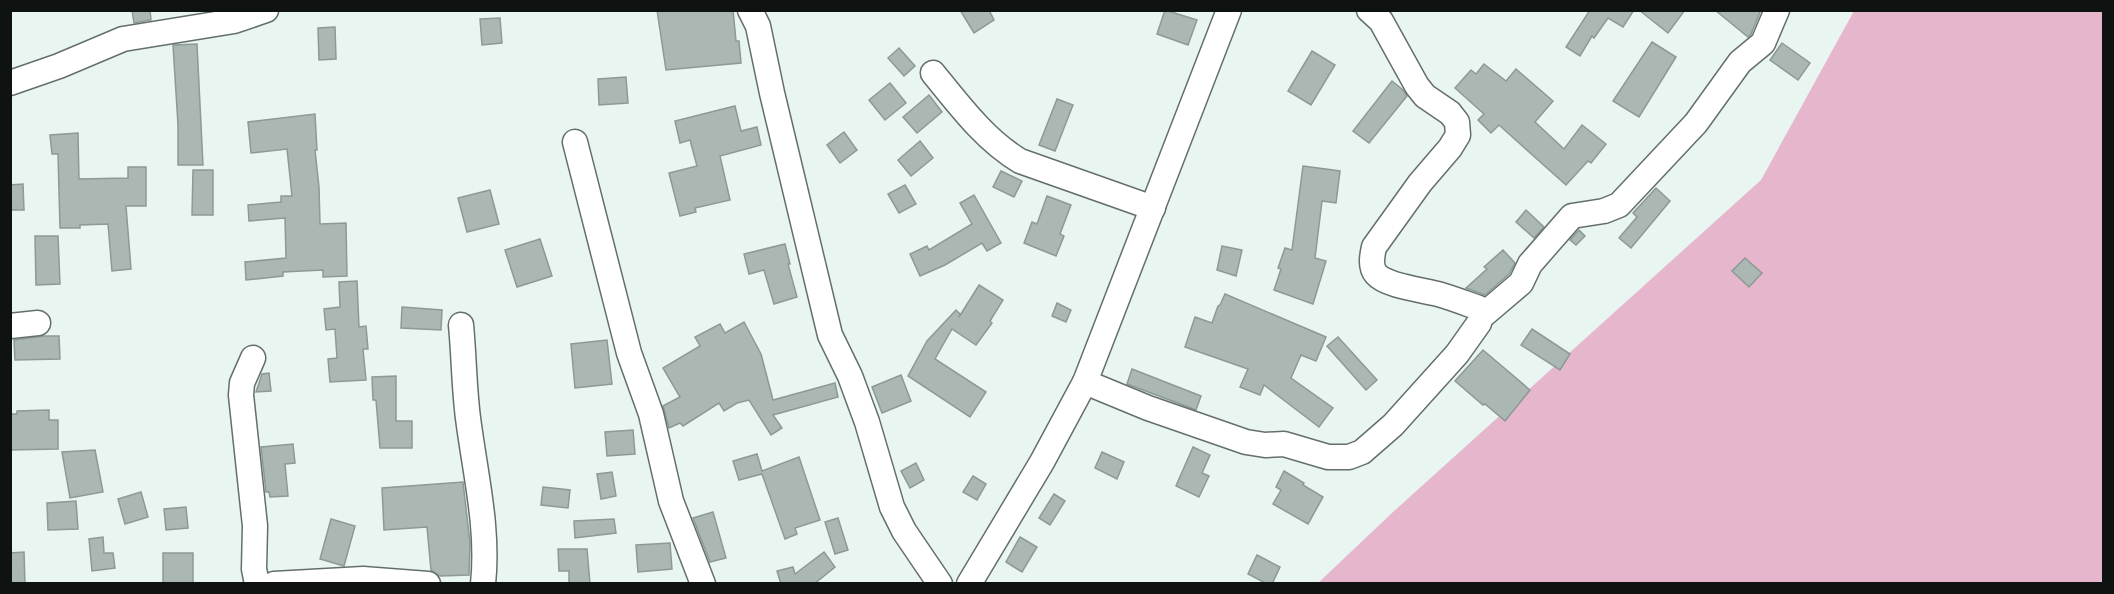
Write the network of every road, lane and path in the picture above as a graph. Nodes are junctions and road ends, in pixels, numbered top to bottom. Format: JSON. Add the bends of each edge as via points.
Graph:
{"nodes":[{"id":1,"x":266,"y":10,"type":"edge"},
{"id":2,"x":750,"y":10,"type":"edge"},
{"id":3,"x":1228,"y":10,"type":"edge"},
{"id":4,"x":1369,"y":10,"type":"edge"},
{"id":5,"x":1776,"y":10,"type":"edge"},
{"id":6,"x":933,"y":73,"type":"dead end"},
{"id":7,"x":10,"y":83,"type":"edge"},
{"id":8,"x":575,"y":142,"type":"dead end"},
{"id":9,"x":1153,"y":208,"type":"junction"},
{"id":10,"x":1481,"y":317,"type":"junction"},
{"id":11,"x":38,"y":323,"type":"dead end"},
{"id":12,"x":460,"y":325,"type":"dead end"},
{"id":13,"x":10,"y":326,"type":"edge"},
{"id":14,"x":253,"y":358,"type":"dead end"},
{"id":15,"x":1085,"y":382,"type":"junction"},
{"id":16,"x":257,"y":584,"type":"edge"},
{"id":17,"x":274,"y":584,"type":"edge"},
{"id":18,"x":428,"y":584,"type":"edge"},
{"id":19,"x":483,"y":584,"type":"edge"},
{"id":20,"x":703,"y":584,"type":"edge"},
{"id":21,"x":940,"y":584,"type":"edge"},
{"id":22,"x":969,"y":584,"type":"edge"}],
"edges":[{"from":1,"to":7,"type":"street","via":[[234,21],[123,39]]},
{"from":2,"to":21,"type":"street","via":[[758,26],[830,335],[867,422],[892,507]]},
{"from":3,"to":9,"type":"street"},
{"from":4,"to":10,"type":"street","via":[[1381,21],[1417,86],[1450,113],[1458,135],[1374,247],[1373,266],[1386,281],[1479,308]]},
{"from":5,"to":10,"type":"street","via":[[1763,43],[1740,62],[1696,123],[1619,205],[1604,212],[1572,216],[1530,264],[1521,283]]},
{"from":6,"to":9,"type":"street","via":[[968,116],[1005,152],[1020,161]]},
{"from":8,"to":20,"type":"street","via":[[629,353],[652,420],[670,501]]},
{"from":9,"to":15,"type":"street"},
{"from":10,"to":15,"type":"street","via":[[1457,354],[1393,425],[1362,452],[1349,457],[1328,457],[1284,444],[1246,442]]},
{"from":11,"to":13,"type":"street"},
{"from":12,"to":19,"type":"street","via":[[481,506]]},
{"from":14,"to":16,"type":"street","via":[[241,395]]},
{"from":15,"to":22,"type":"street"},
{"from":17,"to":18,"type":"street","via":[[363,579]]}]}
